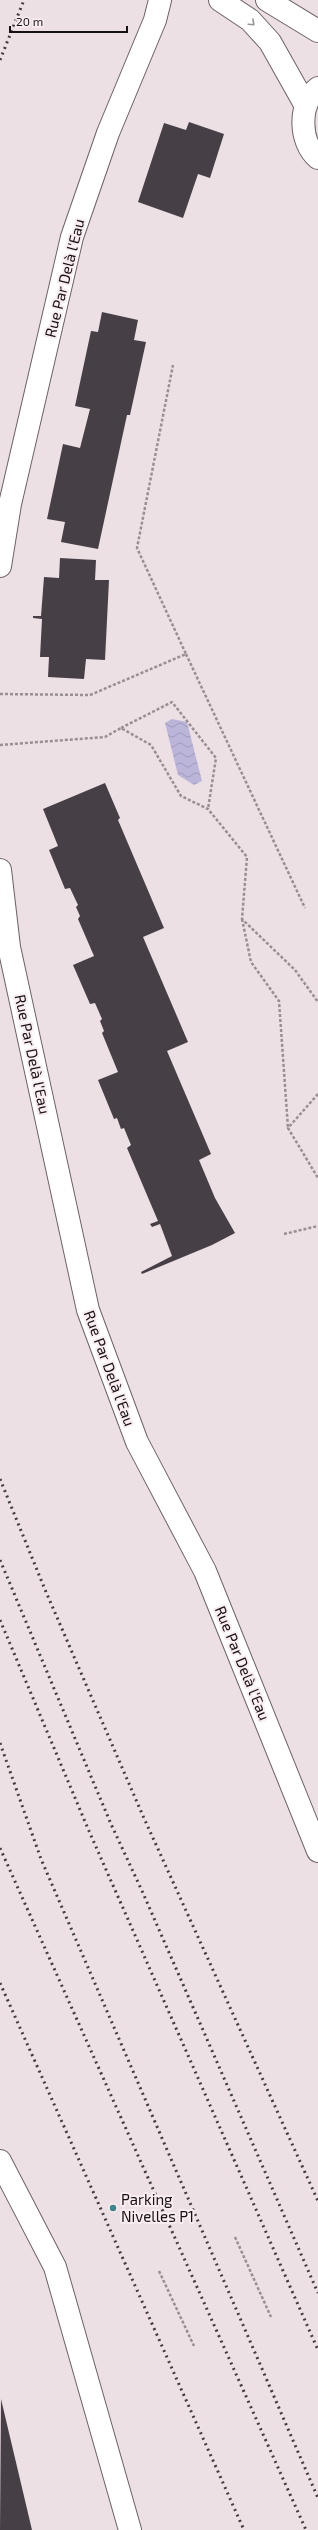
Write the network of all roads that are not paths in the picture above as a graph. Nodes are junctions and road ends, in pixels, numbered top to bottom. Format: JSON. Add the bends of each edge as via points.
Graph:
{"nodes":[{"id":1,"x":160,"y":0,"type":"edge"},
{"id":2,"x":220,"y":0,"type":"edge"},
{"id":3,"x":267,"y":0,"type":"edge"},
{"id":4,"x":280,"y":5,"type":"edge"},
{"id":5,"x":318,"y":31,"type":"edge"},
{"id":6,"x":312,"y":97,"type":"edge"},
{"id":7,"x":318,"y":158,"type":"edge"},
{"id":8,"x":0,"y":566,"type":"edge"},
{"id":9,"x":0,"y":870,"type":"edge"},
{"id":10,"x":317,"y":1842,"type":"edge"},
{"id":11,"x":0,"y":2161,"type":"edge"},
{"id":12,"x":130,"y":2530,"type":"edge"}],
"edges":[{"from":1,"to":8,"type":"street","name":"Rue Par Delà l'Eau","via":[[155,20],[108,132],[72,237],[10,504]]},
{"from":2,"to":6,"type":"street","one_way":true,"via":[[250,20]]},
{"from":3,"to":4,"type":"street"},
{"from":4,"to":5,"type":"street"},
{"from":6,"to":7,"type":"street","via":[[303,123],[306,140]]},
{"from":9,"to":10,"type":"street","name":"Rue Par Delà l'Eau","via":[[9,947],[88,1310],[138,1442],[205,1571]]},
{"from":11,"to":12,"type":"street","via":[[55,2267]]}]}
